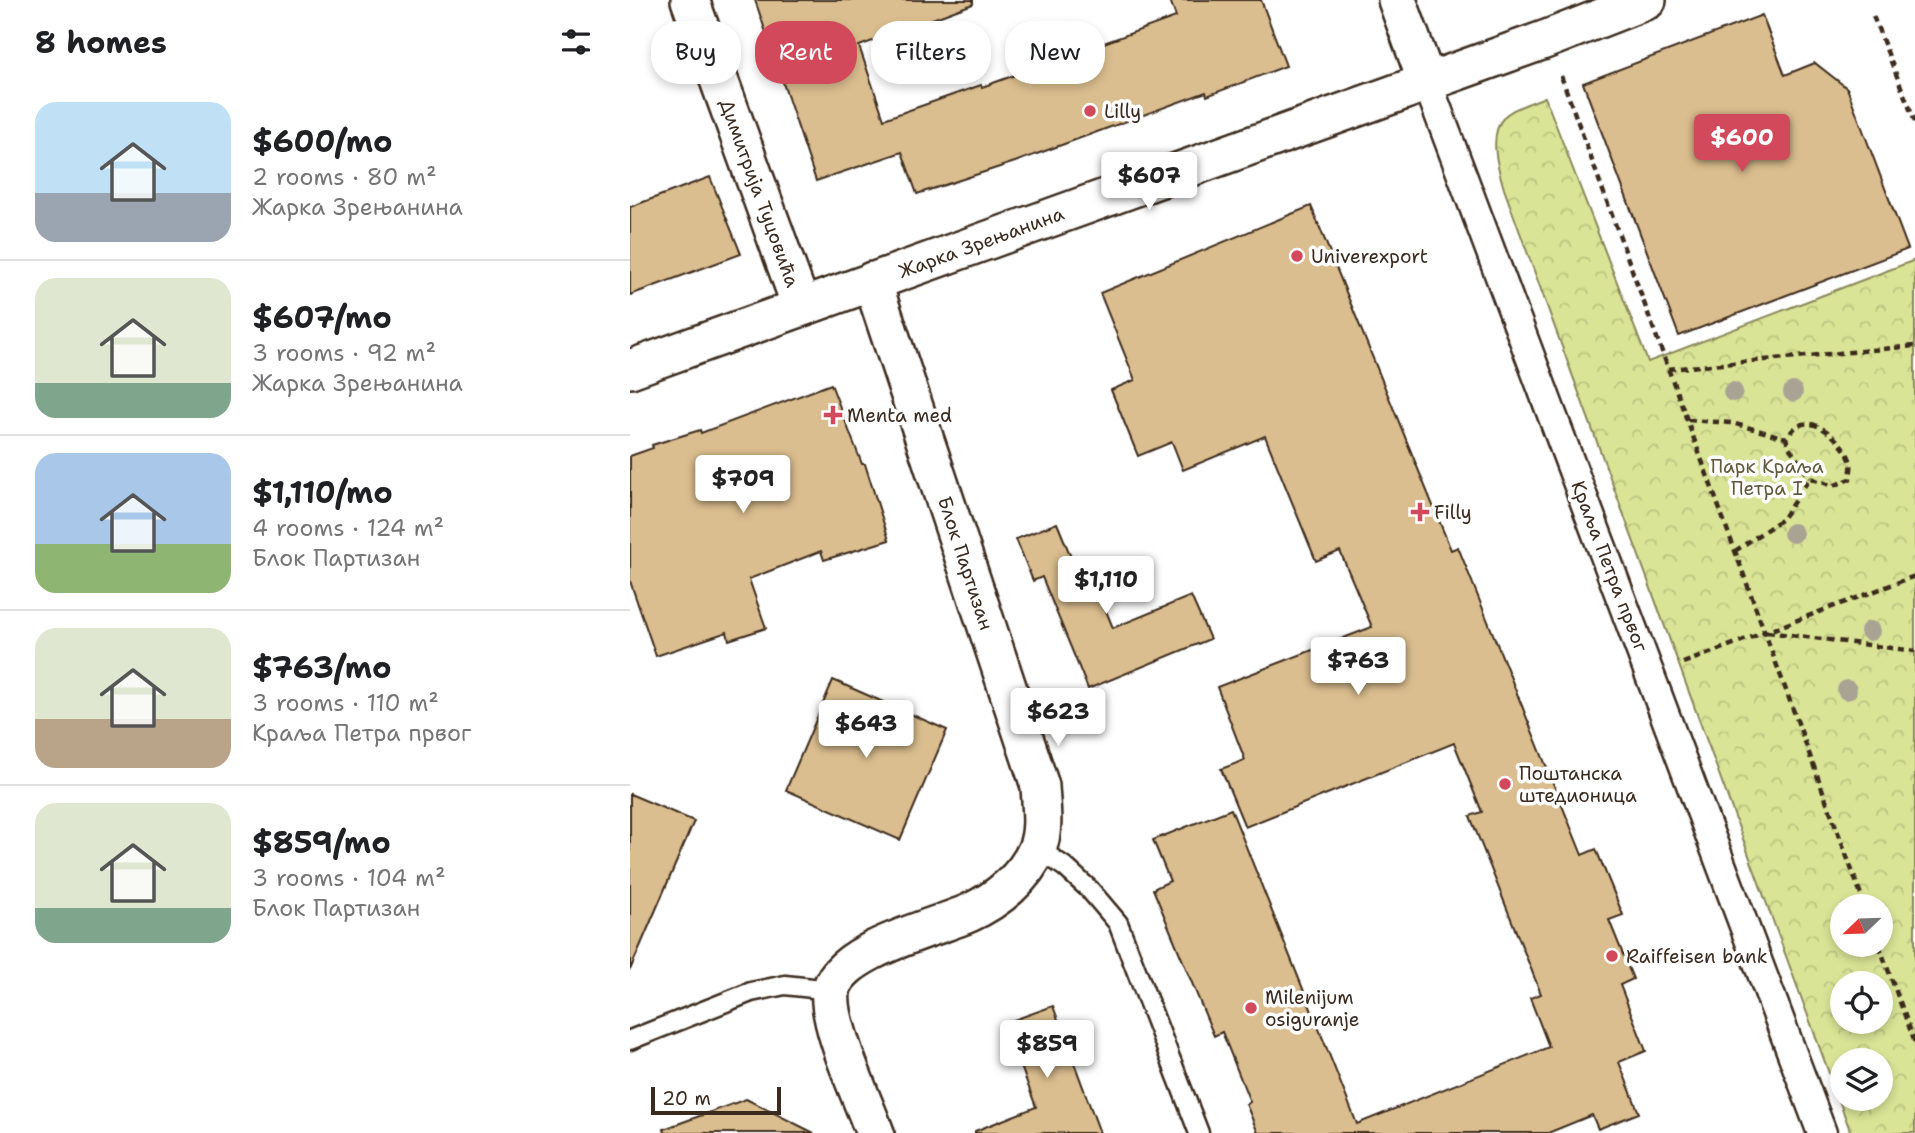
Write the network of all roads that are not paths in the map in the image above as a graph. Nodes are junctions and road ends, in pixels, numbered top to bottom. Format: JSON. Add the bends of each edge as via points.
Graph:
{"nodes":[{"id":1,"x":690,"y":0,"type":"edge"},
{"id":2,"x":1396,"y":0,"type":"edge"},
{"id":3,"x":1647,"y":0,"type":"edge"},
{"id":4,"x":1427,"y":82,"type":"junction"},
{"id":5,"x":872,"y":281,"type":"junction"},
{"id":6,"x":801,"y":306,"type":"junction"},
{"id":7,"x":630,"y":369,"type":"edge"},
{"id":8,"x":1037,"y":849,"type":"junction"},
{"id":9,"x":831,"y":989,"type":"junction"},
{"id":10,"x":630,"y":1040,"type":"edge"},
{"id":11,"x":876,"y":1133,"type":"edge"},
{"id":12,"x":1199,"y":1133,"type":"edge"},
{"id":13,"x":1822,"y":1133,"type":"edge"}],
"edges":[{"from":1,"to":6,"type":"street","name":"Димитрија Туцовића"},
{"from":2,"to":4,"type":"street","name":"Краља Петра првог"},
{"from":3,"to":4,"type":"street","name":"Жарка Зрењанина"},
{"from":4,"to":5,"type":"street","name":"Жарка Зрењанина"},
{"from":4,"to":13,"type":"street","name":"Краља Петра првог"},
{"from":5,"to":6,"type":"street","name":"Жарка Зрењанина"},
{"from":5,"to":8,"type":"street","name":"Блок Партизан","via":[[1040,786],[1043,824]]},
{"from":6,"to":7,"type":"street","name":"Жарка Зрењанина"},
{"from":8,"to":9,"type":"street","name":"Блок Партизан","via":[[1022,875],[1001,893],[971,912],[865,954],[842,972]]},
{"from":8,"to":12,"type":"lane","via":[[1065,867],[1118,923]]},
{"from":9,"to":10,"type":"lane","via":[[785,985],[751,992]]},
{"from":9,"to":11,"type":"street","via":[[831,1015]]}]}
